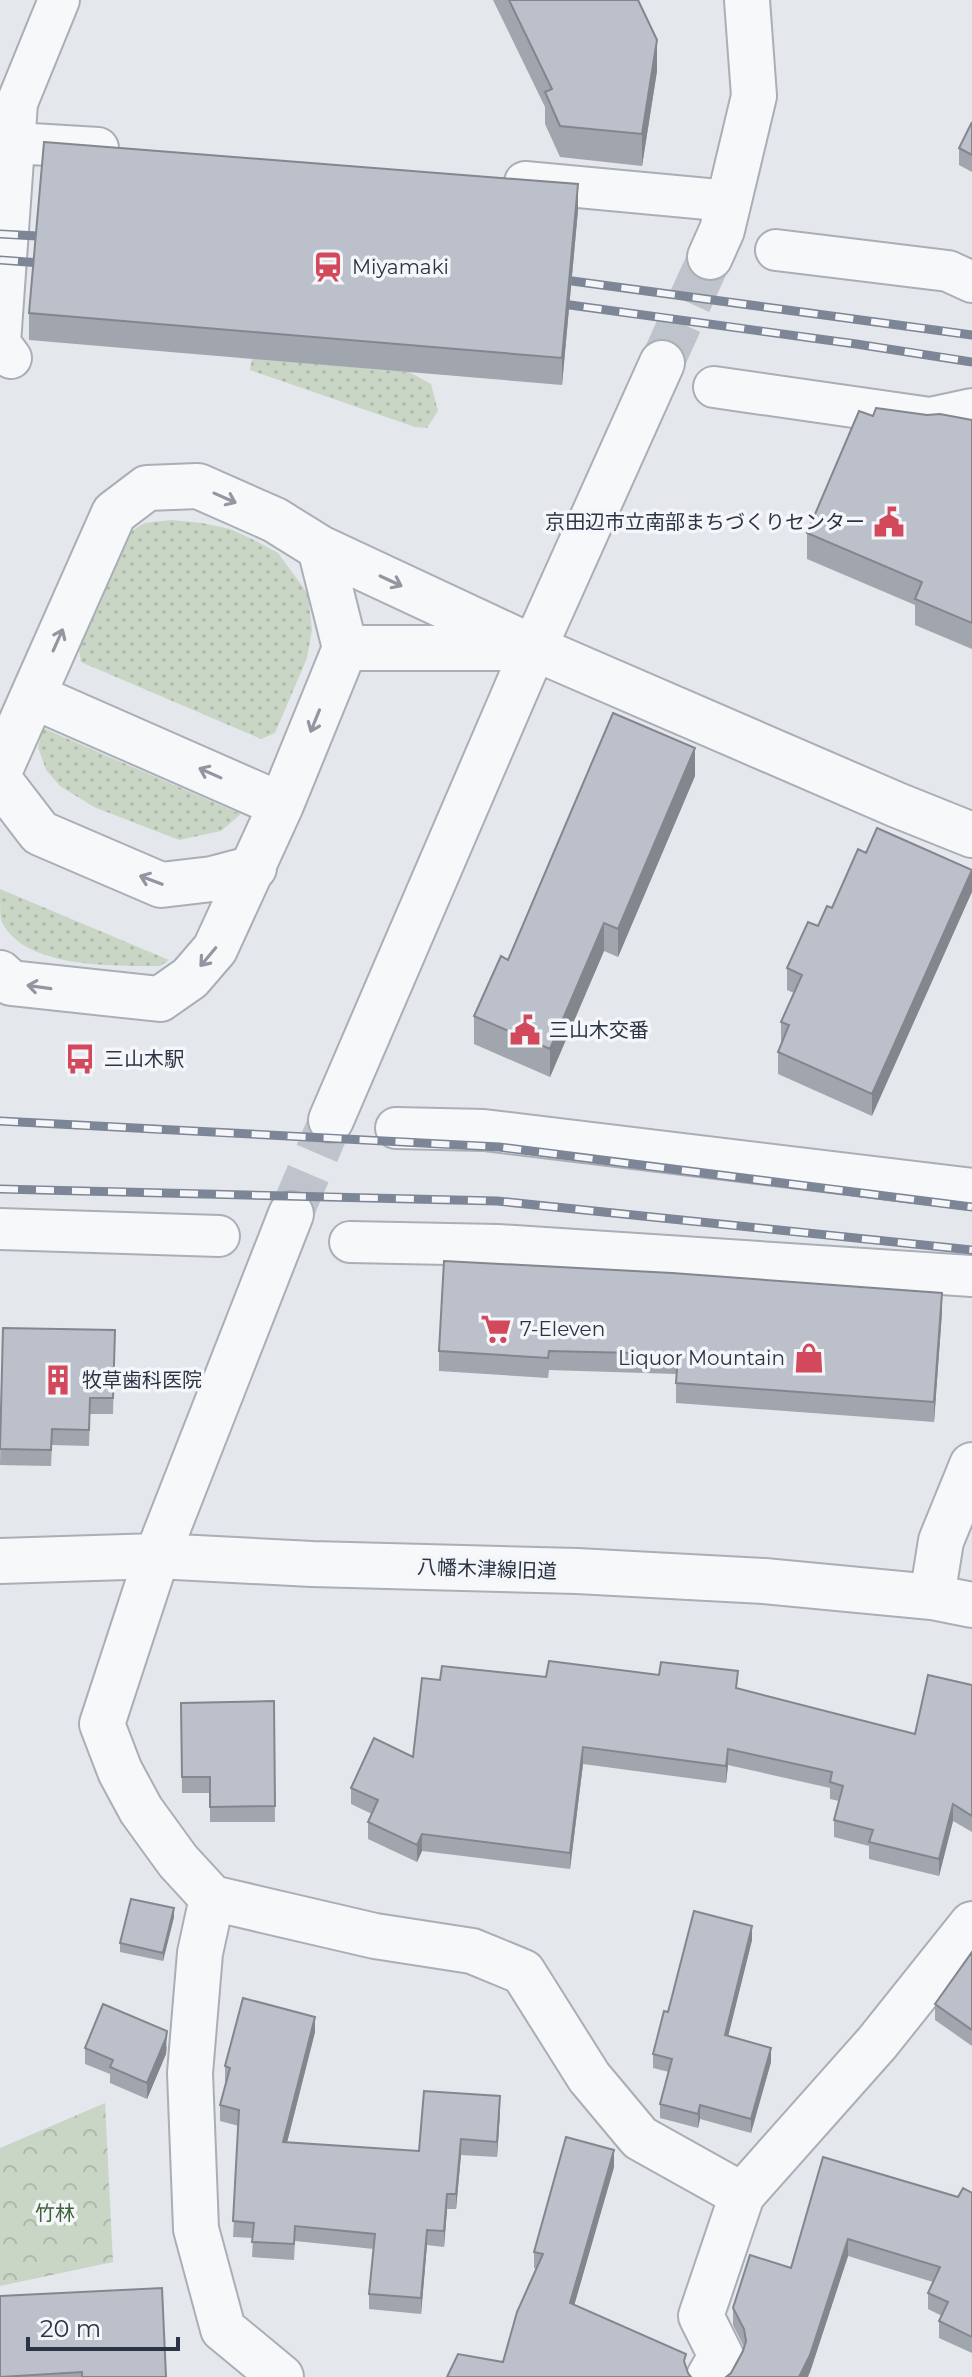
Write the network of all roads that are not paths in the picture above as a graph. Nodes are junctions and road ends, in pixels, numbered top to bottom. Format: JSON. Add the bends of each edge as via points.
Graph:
{"nodes":[{"id":1,"x":59,"y":0,"type":"edge"},
{"id":2,"x":747,"y":0,"type":"edge"},
{"id":3,"x":130,"y":151,"type":"edge"},
{"id":4,"x":9,"y":156,"type":"edge"},
{"id":5,"x":482,"y":178,"type":"edge"},
{"id":6,"x":729,"y":201,"type":"junction"},
{"id":7,"x":776,"y":250,"type":"dead end"},
{"id":8,"x":710,"y":257,"type":"tunnel mouth"},
{"id":9,"x":972,"y":282,"type":"edge"},
{"id":10,"x":4,"y":337,"type":"edge"},
{"id":11,"x":662,"y":363,"type":"tunnel mouth"},
{"id":12,"x":714,"y":387,"type":"dead end"},
{"id":13,"x":972,"y":409,"type":"edge"},
{"id":14,"x":320,"y":548,"type":"junction"},
{"id":15,"x":345,"y":648,"type":"junction"},
{"id":16,"x":534,"y":648,"type":"junction"},
{"id":17,"x":33,"y":696,"type":"junction"},
{"id":18,"x":0,"y":770,"type":"edge"},
{"id":19,"x":0,"y":781,"type":"edge"},
{"id":20,"x":281,"y":805,"type":"junction"},
{"id":21,"x":972,"y":835,"type":"edge"},
{"id":22,"x":254,"y":868,"type":"junction"},
{"id":23,"x":0,"y":973,"type":"edge"},
{"id":24,"x":331,"y":1120,"type":"tunnel mouth"},
{"id":25,"x":396,"y":1128,"type":"dead end"},
{"id":26,"x":972,"y":1189,"type":"edge"},
{"id":27,"x":291,"y":1214,"type":"tunnel mouth"},
{"id":28,"x":0,"y":1229,"type":"edge"},
{"id":29,"x":219,"y":1236,"type":"dead end"},
{"id":30,"x":350,"y":1242,"type":"dead end"},
{"id":31,"x":972,"y":1276,"type":"edge"},
{"id":32,"x":972,"y":1465,"type":"edge"},
{"id":33,"x":157,"y":1556,"type":"junction"},
{"id":34,"x":0,"y":1561,"type":"edge"},
{"id":35,"x":952,"y":1601,"type":"edge"},
{"id":36,"x":212,"y":1898,"type":"junction"},
{"id":37,"x":972,"y":1924,"type":"edge"},
{"id":38,"x":742,"y":2195,"type":"junction"},
{"id":39,"x":281,"y":2377,"type":"edge"},
{"id":40,"x":709,"y":2377,"type":"edge"}],
"edges":[{"from":1,"to":4,"type":"street","via":[[17,103]]},
{"from":2,"to":6,"type":"street","via":[[754,96]]},
{"from":3,"to":4,"type":"street"},
{"from":4,"to":10,"type":"street"},
{"from":5,"to":6,"type":"street"},
{"from":6,"to":8,"type":"street"},
{"from":7,"to":9,"type":"street","via":[[948,271]]},
{"from":11,"to":16,"type":"street"},
{"from":12,"to":13,"type":"street","via":[[930,418]]},
{"from":14,"to":15,"type":"street"},
{"from":14,"to":16,"type":"street","one_way":true},
{"from":17,"to":14,"type":"street","one_way":true,"via":[[114,513],[147,488],[198,486],[275,520]]},
{"from":15,"to":16,"type":"street"},
{"from":15,"to":20,"type":"street","one_way":true},
{"from":16,"to":21,"type":"street"},
{"from":16,"to":24,"type":"street"},
{"from":17,"to":18,"type":"street"},
{"from":20,"to":17,"type":"street","one_way":true},
{"from":22,"to":19,"type":"street","one_way":true,"via":[[161,885],[40,833]]},
{"from":20,"to":22,"type":"street"},
{"from":22,"to":23,"type":"street","one_way":true,"via":[[215,949],[190,978],[160,999],[11,983]]},
{"from":25,"to":26,"type":"street","via":[[484,1130]]},
{"from":27,"to":33,"type":"street"},
{"from":28,"to":29,"type":"street"},
{"from":30,"to":31,"type":"street","via":[[498,1245]]},
{"from":32,"to":35,"type":"street","via":[[941,1541]]},
{"from":33,"to":34,"type":"street","name":"八幡木津線旧道"},
{"from":33,"to":35,"type":"street","name":"八幡木津線旧道","via":[[577,1571]]},
{"from":33,"to":36,"type":"street","via":[[102,1724],[141,1810]]},
{"from":36,"to":38,"type":"street","via":[[375,1936],[472,1951],[523,1972],[589,2077],[640,2138]]},
{"from":36,"to":39,"type":"street","via":[[200,1953],[190,2073],[196,2229],[223,2329]]},
{"from":37,"to":38,"type":"street","via":[[877,2043]]},
{"from":38,"to":40,"type":"street","via":[[701,2316],[721,2356]]}]}
